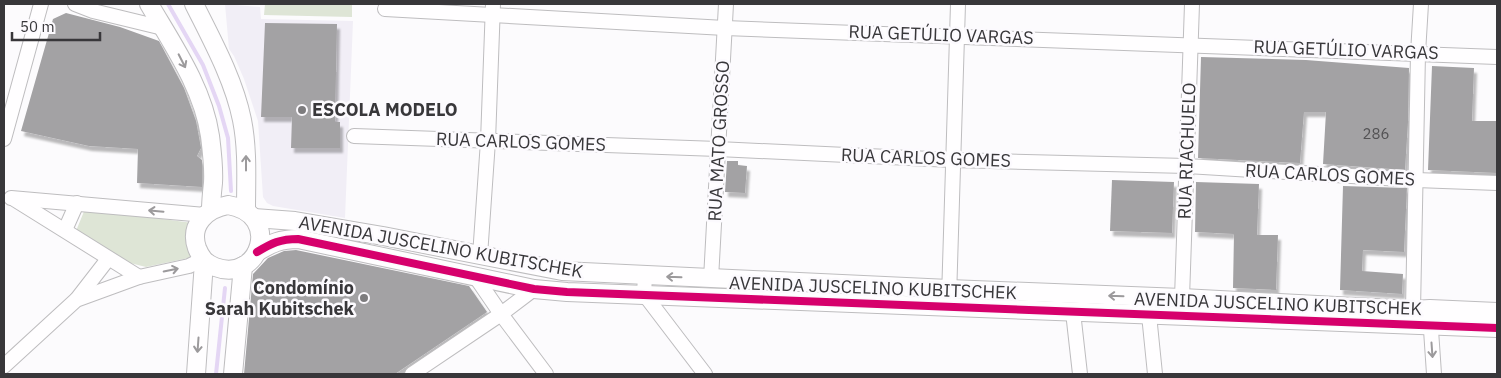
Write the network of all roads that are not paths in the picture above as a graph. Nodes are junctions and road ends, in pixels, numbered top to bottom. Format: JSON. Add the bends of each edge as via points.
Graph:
{"nodes":[{"id":1,"x":41,"y":4,"type":"edge"},
{"id":2,"x":75,"y":4,"type":"edge"},
{"id":3,"x":149,"y":4,"type":"edge"},
{"id":4,"x":194,"y":4,"type":"edge"},
{"id":5,"x":726,"y":4,"type":"edge"},
{"id":6,"x":958,"y":4,"type":"edge"},
{"id":7,"x":1192,"y":4,"type":"edge"},
{"id":8,"x":1421,"y":4,"type":"edge"},
{"id":9,"x":385,"y":9,"type":"dead end"},
{"id":10,"x":493,"y":9,"type":"edge"},
{"id":11,"x":163,"y":28,"type":"junction"},
{"id":12,"x":725,"y":28,"type":"junction"},
{"id":13,"x":956,"y":35,"type":"junction"},
{"id":14,"x":1190,"y":44,"type":"junction"},
{"id":15,"x":1418,"y":53,"type":"junction"},
{"id":16,"x":1497,"y":57,"type":"edge"},
{"id":17,"x":354,"y":136,"type":"dead end"},
{"id":18,"x":4,"y":139,"type":"edge"},
{"id":19,"x":488,"y":141,"type":"junction"},
{"id":20,"x":718,"y":149,"type":"junction"},
{"id":21,"x":952,"y":160,"type":"junction"},
{"id":22,"x":1187,"y":166,"type":"junction"},
{"id":23,"x":1416,"y":180,"type":"junction"},
{"id":24,"x":1497,"y":182,"type":"edge"},
{"id":25,"x":7,"y":195,"type":"edge"},
{"id":26,"x":77,"y":203,"type":"junction"},
{"id":27,"x":208,"y":212,"type":"junction"},
{"id":28,"x":250,"y":215,"type":"junction"},
{"id":29,"x":65,"y":230,"type":"junction"},
{"id":30,"x":257,"y":252,"type":"junction"},
{"id":31,"x":480,"y":256,"type":"junction"},
{"id":32,"x":108,"y":259,"type":"junction"},
{"id":33,"x":203,"y":260,"type":"junction"},
{"id":34,"x":243,"y":266,"type":"junction"},
{"id":35,"x":475,"y":276,"type":"junction"},
{"id":36,"x":645,"y":276,"type":"junction"},
{"id":37,"x":139,"y":277,"type":"junction"},
{"id":38,"x":711,"y":279,"type":"junction"},
{"id":39,"x":770,"y":282,"type":"junction"},
{"id":40,"x":534,"y":289,"type":"junction"},
{"id":41,"x":644,"y":294,"type":"junction"},
{"id":42,"x":1147,"y":297,"type":"junction"},
{"id":43,"x":949,"y":298,"type":"junction"},
{"id":44,"x":1182,"y":298,"type":"junction"},
{"id":45,"x":769,"y":299,"type":"junction"},
{"id":46,"x":76,"y":300,"type":"junction"},
{"id":47,"x":1066,"y":305,"type":"junction"},
{"id":48,"x":1497,"y":312,"type":"edge"},
{"id":49,"x":500,"y":314,"type":"junction"},
{"id":50,"x":1149,"y":314,"type":"junction"},
{"id":51,"x":1424,"y":314,"type":"junction"},
{"id":52,"x":1497,"y":328,"type":"edge"},
{"id":53,"x":4,"y":366,"type":"edge"},
{"id":54,"x":196,"y":374,"type":"edge"},
{"id":55,"x":233,"y":374,"type":"edge"},
{"id":56,"x":412,"y":374,"type":"edge"},
{"id":57,"x":546,"y":374,"type":"edge"},
{"id":58,"x":705,"y":374,"type":"edge"},
{"id":59,"x":1080,"y":374,"type":"edge"},
{"id":60,"x":1155,"y":374,"type":"edge"},
{"id":61,"x":1434,"y":374,"type":"edge"}],
"edges":[{"from":1,"to":18,"type":"street"},
{"from":2,"to":11,"type":"street"},
{"from":3,"to":11,"type":"street"},
{"from":28,"to":4,"type":"street","one_way":true,"via":[[242,120],[224,66]]},
{"from":5,"to":12,"type":"street","name":"RUA MATO GROSSO"},
{"from":6,"to":13,"type":"street"},
{"from":7,"to":14,"type":"street","name":"RUA RIACHUELO"},
{"from":8,"to":15,"type":"street"},
{"from":9,"to":10,"type":"street","name":"RUA GETÚLIO VARGAS"},
{"from":10,"to":12,"type":"street","name":"RUA GETÚLIO VARGAS"},
{"from":10,"to":19,"type":"street"},
{"from":11,"to":27,"type":"street","one_way":true,"via":[[198,96],[210,134],[212,158]]},
{"from":12,"to":13,"type":"street","name":"RUA GETÚLIO VARGAS"},
{"from":12,"to":20,"type":"street","name":"RUA MATO GROSSO"},
{"from":13,"to":14,"type":"street","name":"RUA GETÚLIO VARGAS"},
{"from":13,"to":21,"type":"street"},
{"from":14,"to":15,"type":"street","name":"RUA GETÚLIO VARGAS"},
{"from":14,"to":22,"type":"street","name":"RUA RIACHUELO"},
{"from":15,"to":16,"type":"street","name":"RUA GETÚLIO VARGAS"},
{"from":15,"to":23,"type":"street"},
{"from":17,"to":19,"type":"street","name":"RUA CARLOS GOMES"},
{"from":19,"to":20,"type":"street","name":"RUA CARLOS GOMES"},
{"from":19,"to":31,"type":"street"},
{"from":20,"to":21,"type":"street","name":"RUA CARLOS GOMES"},
{"from":20,"to":38,"type":"street","name":"RUA MATO GROSSO"},
{"from":21,"to":22,"type":"street","name":"RUA CARLOS GOMES"},
{"from":21,"to":43,"type":"street"},
{"from":22,"to":23,"type":"street","name":"RUA CARLOS GOMES"},
{"from":22,"to":44,"type":"street","name":"RUA RIACHUELO"},
{"from":23,"to":24,"type":"street","name":"RUA CARLOS GOMES"},
{"from":23,"to":51,"type":"street"},
{"from":25,"to":26,"type":"street"},
{"from":25,"to":29,"type":"street"},
{"from":27,"to":26,"type":"street","one_way":true},
{"from":26,"to":29,"type":"street"},
{"from":27,"to":28,"type":"street","via":[[228,205]]},
{"from":27,"to":33,"type":"street","via":[[198,224],[196,233],[198,251]]},
{"from":28,"to":30,"type":"street","via":[[260,235]]},
{"from":28,"to":31,"type":"street","name":"AVENIDA JUSCELINO KUBITSCHEK","via":[[383,236]]},
{"from":29,"to":32,"type":"street"},
{"from":30,"to":34,"type":"street"},
{"from":30,"to":35,"type":"street","name":"AVENIDA JUSCELINO KUBITSCHEK","via":[[284,239],[298,239]]},
{"from":31,"to":36,"type":"street","name":"AVENIDA JUSCELINO KUBITSCHEK","via":[[562,271]]},
{"from":32,"to":37,"type":"street"},
{"from":32,"to":46,"type":"street"},
{"from":33,"to":34,"type":"street","via":[[221,270]]},
{"from":37,"to":33,"type":"street","one_way":true},
{"from":33,"to":54,"type":"street","one_way":true},
{"from":34,"to":55,"type":"street"},
{"from":35,"to":40,"type":"street","name":"AVENIDA JUSCELINO KUBITSCHEK"},
{"from":35,"to":49,"type":"street"},
{"from":38,"to":36,"type":"street","name":"AVENIDA JUSCELINO KUBITSCHEK","one_way":true},
{"from":36,"to":41,"type":"street"},
{"from":37,"to":46,"type":"street"},
{"from":38,"to":39,"type":"street","name":"AVENIDA JUSCELINO KUBITSCHEK"},
{"from":39,"to":43,"type":"street","name":"AVENIDA JUSCELINO KUBITSCHEK"},
{"from":39,"to":45,"type":"street"},
{"from":40,"to":41,"type":"street","name":"AVENIDA JUSCELINO KUBITSCHEK"},
{"from":40,"to":49,"type":"street"},
{"from":41,"to":45,"type":"street","name":"AVENIDA JUSCELINO KUBITSCHEK"},
{"from":41,"to":58,"type":"street"},
{"from":42,"to":44,"type":"street","name":"AVENIDA JUSCELINO KUBITSCHEK"},
{"from":42,"to":47,"type":"street","name":"AVENIDA JUSCELINO KUBITSCHEK","one_way":true},
{"from":42,"to":50,"type":"street"},
{"from":43,"to":45,"type":"street","name":"AVENIDA JUSCELINO KUBITSCHEK"},
{"from":43,"to":47,"type":"street","name":"AVENIDA JUSCELINO KUBITSCHEK"},
{"from":44,"to":51,"type":"street","name":"AVENIDA JUSCELINO KUBITSCHEK"},
{"from":46,"to":53,"type":"street"},
{"from":47,"to":50,"type":"street","name":"AVENIDA JUSCELINO KUBITSCHEK"},
{"from":47,"to":59,"type":"street"},
{"from":48,"to":51,"type":"street","name":"AVENIDA JUSCELINO KUBITSCHEK"},
{"from":49,"to":56,"type":"street"},
{"from":49,"to":57,"type":"street"},
{"from":50,"to":51,"type":"street","name":"AVENIDA JUSCELINO KUBITSCHEK"},
{"from":50,"to":60,"type":"street"},
{"from":51,"to":52,"type":"street","name":"AVENIDA JUSCELINO KUBITSCHEK"},
{"from":51,"to":61,"type":"street","one_way":true}]}
